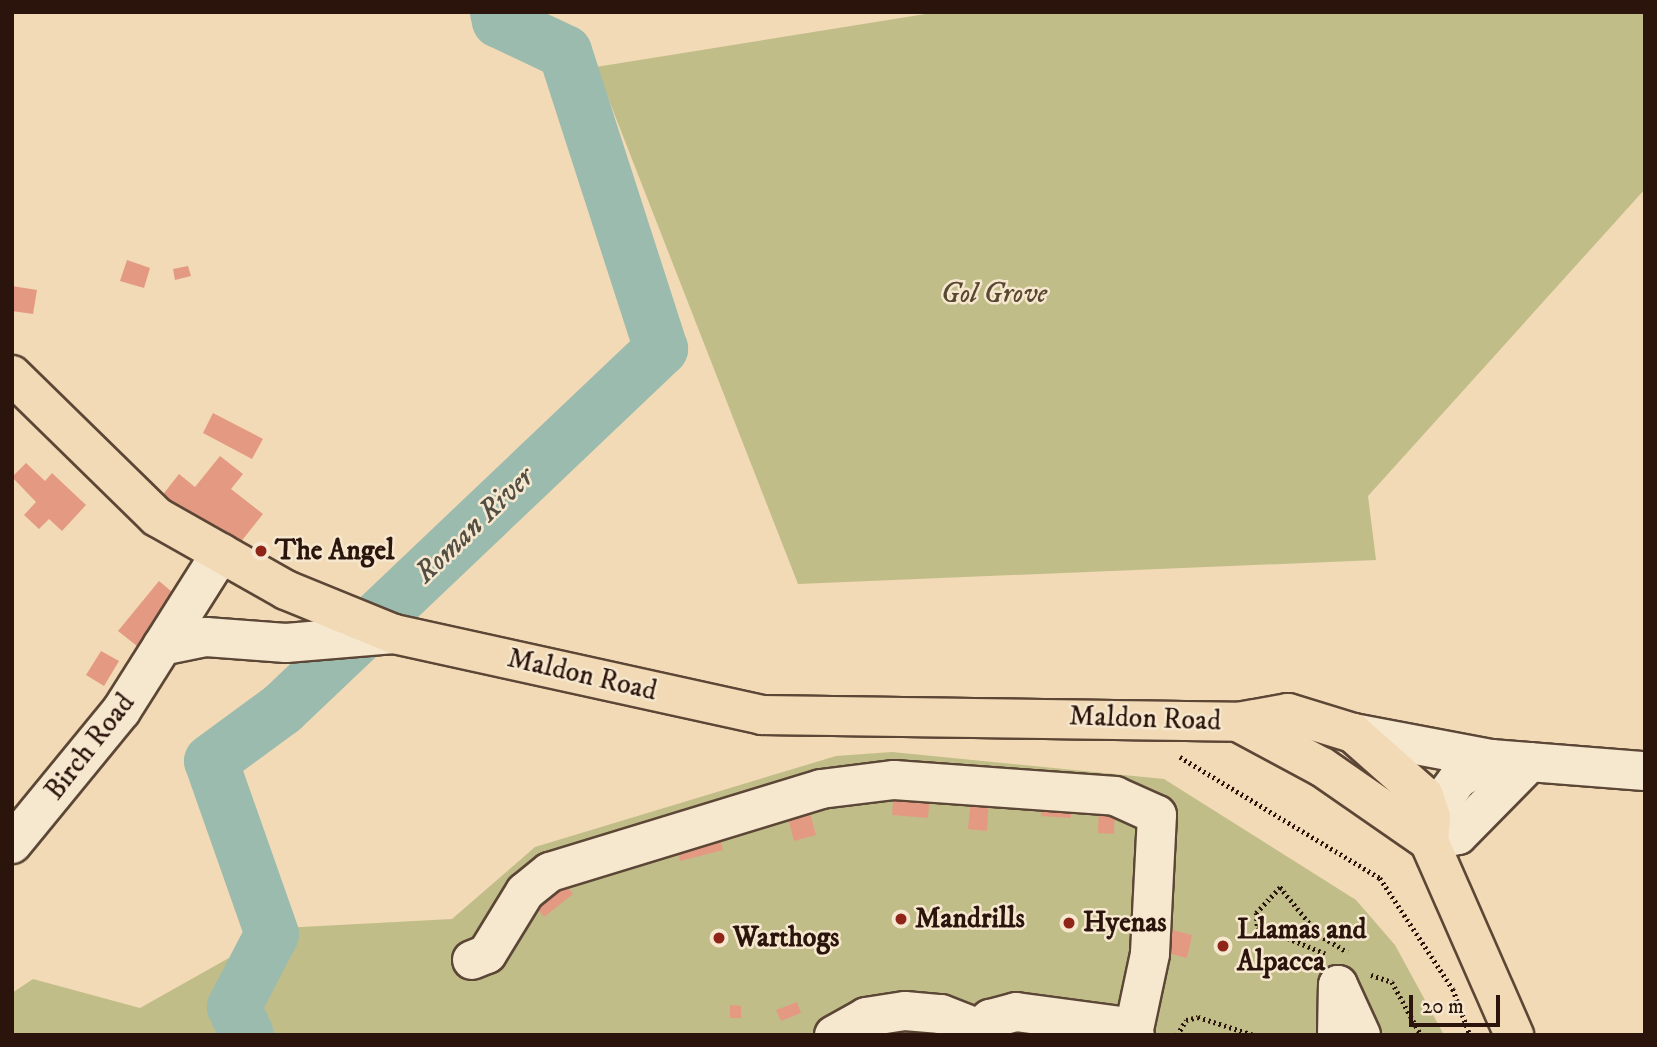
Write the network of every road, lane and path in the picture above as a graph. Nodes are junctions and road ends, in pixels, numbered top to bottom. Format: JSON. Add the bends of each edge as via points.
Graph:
{"nodes":[{"id":1,"x":12,"y":375,"type":"edge"},
{"id":2,"x":221,"y":553,"type":"junction"},
{"id":3,"x":394,"y":634,"type":"junction"},
{"id":4,"x":162,"y":646,"type":"junction"},
{"id":5,"x":1238,"y":722,"type":"junction"},
{"id":6,"x":1353,"y":733,"type":"junction"},
{"id":7,"x":1176,"y":754,"type":"dead end"},
{"id":8,"x":1492,"y":759,"type":"junction"},
{"id":9,"x":1530,"y":762,"type":"junction"},
{"id":10,"x":1645,"y":771,"type":"edge"},
{"id":11,"x":1429,"y":841,"type":"junction"},
{"id":12,"x":12,"y":844,"type":"edge"},
{"id":13,"x":472,"y":960,"type":"dead end"},
{"id":14,"x":1351,"y":970,"type":"junction"},
{"id":15,"x":976,"y":1032,"type":"edge"},
{"id":16,"x":1135,"y":1032,"type":"edge"},
{"id":17,"x":834,"y":1035,"type":"edge"},
{"id":18,"x":1177,"y":1035,"type":"edge"},
{"id":19,"x":1254,"y":1035,"type":"edge"},
{"id":20,"x":1337,"y":1035,"type":"edge"},
{"id":21,"x":1361,"y":1035,"type":"edge"},
{"id":22,"x":1421,"y":1035,"type":"edge"},
{"id":23,"x":1470,"y":1035,"type":"edge"},
{"id":24,"x":1514,"y":1035,"type":"edge"}],
"edges":[{"from":1,"to":2,"type":"main road","name":"Maldon Road","via":[[157,517]]},
{"from":2,"to":3,"type":"main road","name":"Maldon Road","via":[[286,590]]},
{"from":2,"to":4,"type":"street","name":"Birch Road"},
{"from":3,"to":4,"type":"street","via":[[286,643],[206,637]]},
{"from":3,"to":5,"type":"main road","name":"Maldon Road","via":[[762,715]]},
{"from":4,"to":12,"type":"street","name":"Birch Road","via":[[121,711]]},
{"from":5,"to":6,"type":"main road","name":"Maldon Road","via":[[1288,713]]},
{"from":5,"to":11,"type":"main road","name":"Maldon Road","via":[[1322,766]]},
{"from":6,"to":8,"type":"street"},
{"from":6,"to":11,"type":"main road","name":"Maldon Road","via":[[1424,796],[1431,817]]},
{"from":7,"to":23,"type":"path","via":[[1380,878],[1453,989]]},
{"from":8,"to":9,"type":"street"},
{"from":8,"to":11,"type":"street","via":[[1458,779],[1439,805]]},
{"from":9,"to":10,"type":"street"},
{"from":9,"to":11,"type":"street","via":[[1458,835]]},
{"from":11,"to":24,"type":"main road","name":"Maldon Road"},
{"from":13,"to":16,"type":"street","via":[[487,954],[525,892],[574,860],[821,789],[894,780],[1141,803],[1157,816],[1150,954]]},
{"from":14,"to":14,"type":"path","via":[[1280,887],[1256,913],[1258,926],[1273,938],[1311,943]]},
{"from":14,"to":20,"type":"street"},
{"from":14,"to":21,"type":"street"},
{"from":14,"to":22,"type":"path","via":[[1392,982]]},
{"from":15,"to":16,"type":"street","via":[[990,1019],[1016,1012]]},
{"from":15,"to":17,"type":"street","via":[[941,1014],[905,1011],[866,1017]]},
{"from":18,"to":19,"type":"path","via":[[1186,1020],[1198,1017],[1225,1021]]}]}
